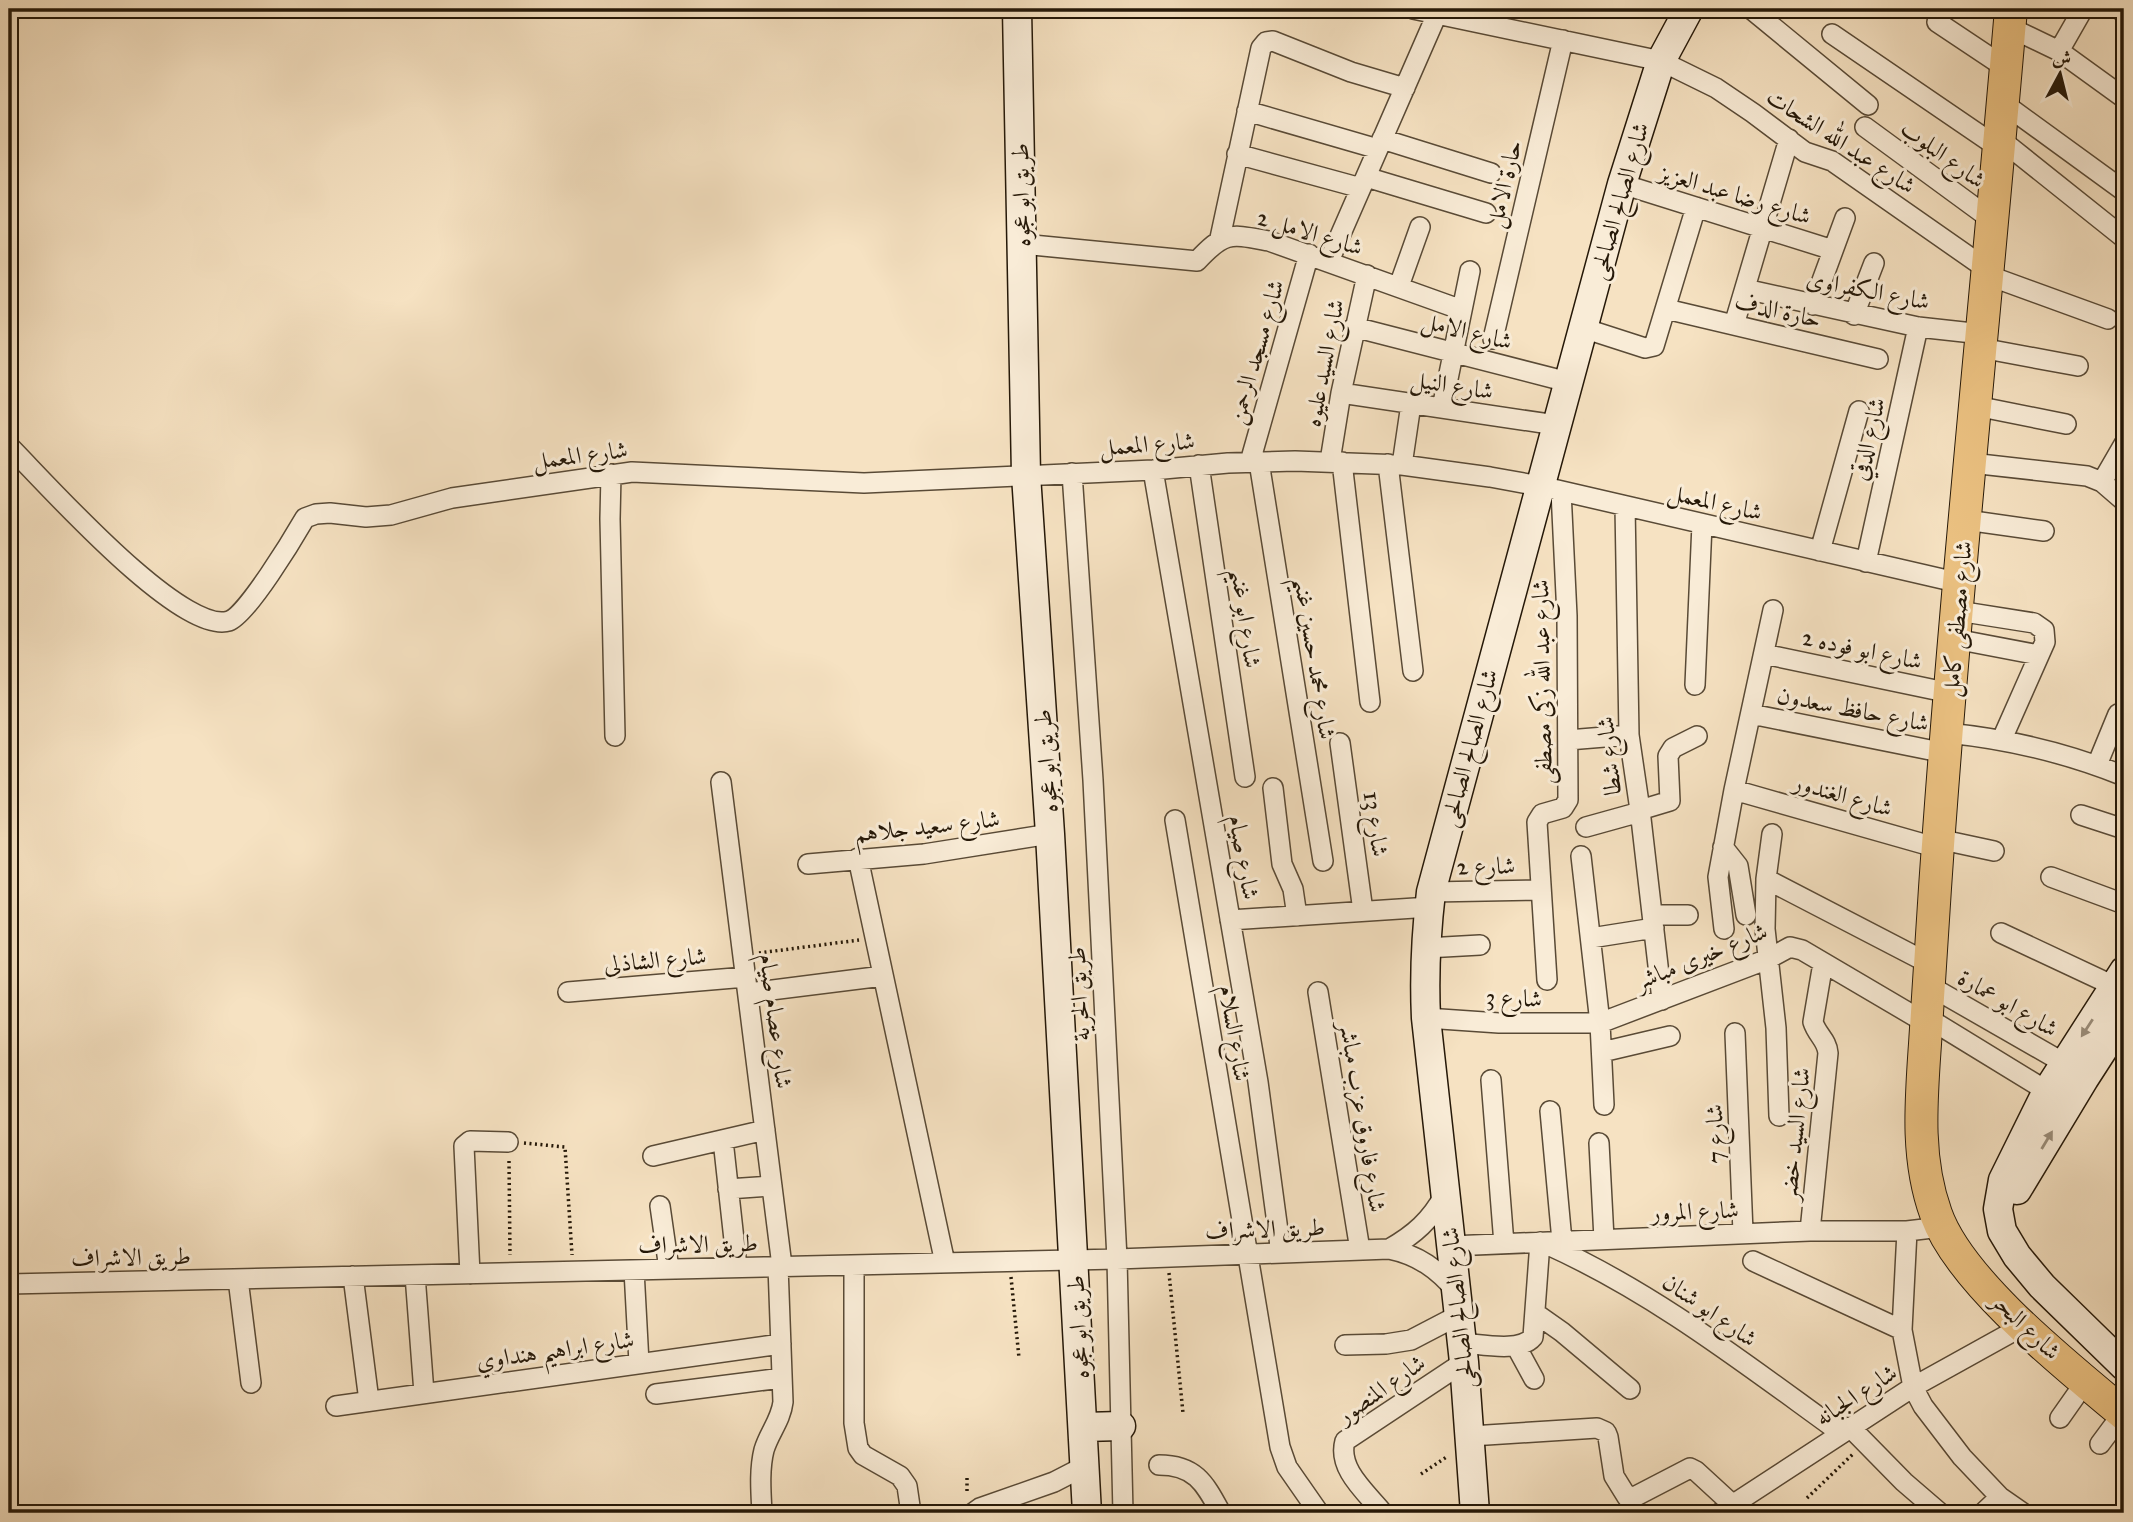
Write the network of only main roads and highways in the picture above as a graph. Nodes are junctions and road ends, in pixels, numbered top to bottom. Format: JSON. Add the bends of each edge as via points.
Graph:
{"nodes":[{"id":1,"x":2010,"y":18,"type":"edge"},
{"id":2,"x":1941,"y":1227,"type":"joint"},
{"id":3,"x":2124,"y":1413,"type":"edge"}],
"edges":[{"from":1,"to":2,"type":"main road","name":"شارع مصطفى كامل","via":[[1950,693],[1921,1104],[1922,1162]]},
{"from":2,"to":3,"type":"main road","name":"شارع البحر","via":[[1968,1267],[2018,1321]]}]}
